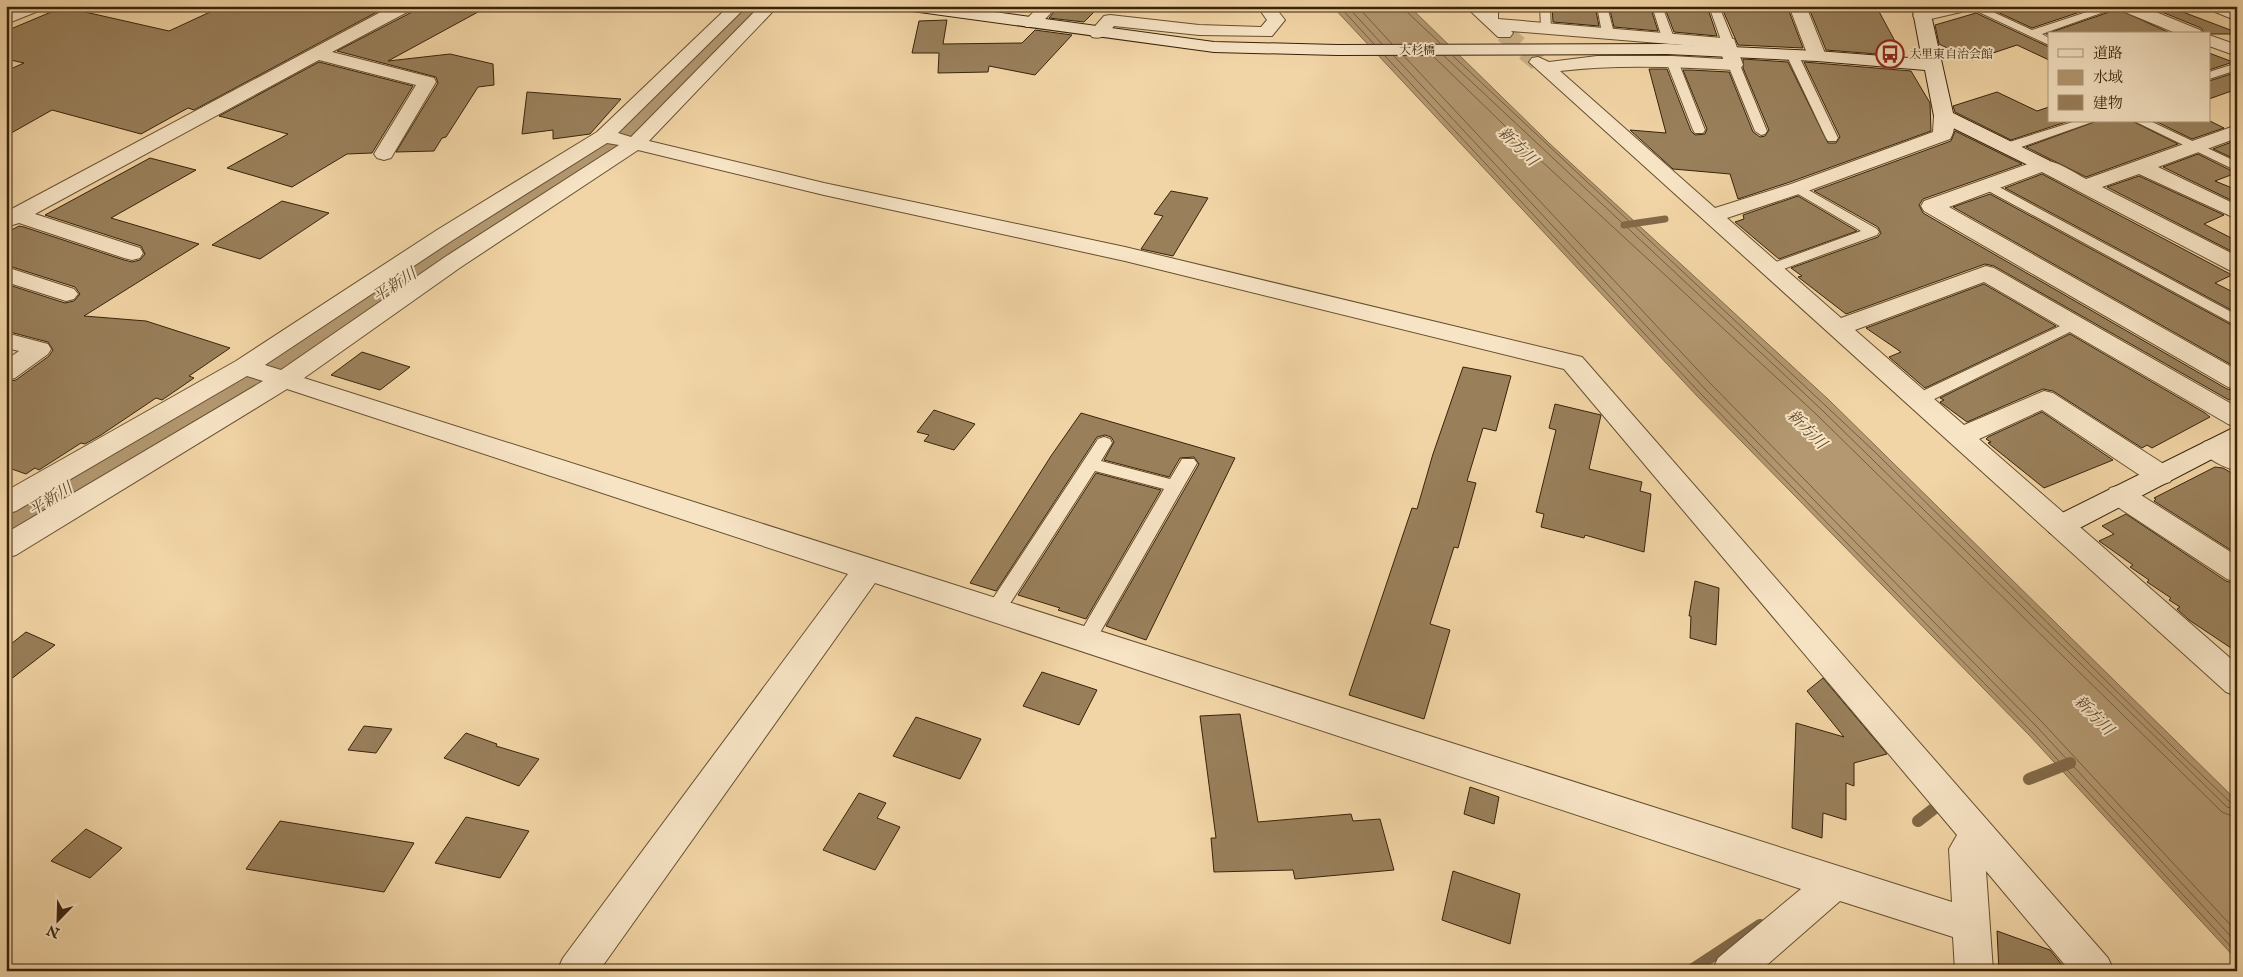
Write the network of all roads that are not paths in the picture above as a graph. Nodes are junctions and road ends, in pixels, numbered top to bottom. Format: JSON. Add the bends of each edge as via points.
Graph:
{"nodes":[{"id":1,"x":35,"y":6,"type":"edge"},
{"id":2,"x":405,"y":6,"type":"edge"},
{"id":3,"x":739,"y":6,"type":"edge"},
{"id":4,"x":770,"y":6,"type":"edge"},
{"id":5,"x":912,"y":6,"type":"edge"},
{"id":6,"x":1049,"y":6,"type":"edge"},
{"id":7,"x":1264,"y":6,"type":"edge"},
{"id":8,"x":1473,"y":6,"type":"edge"},
{"id":9,"x":1492,"y":6,"type":"edge"},
{"id":10,"x":1545,"y":6,"type":"edge"},
{"id":11,"x":1602,"y":6,"type":"edge"},
{"id":12,"x":1657,"y":6,"type":"edge"},
{"id":13,"x":1714,"y":6,"type":"edge"},
{"id":14,"x":1797,"y":6,"type":"edge"},
{"id":15,"x":1964,"y":6,"type":"edge"},
{"id":16,"x":1971,"y":6,"type":"edge"},
{"id":17,"x":2116,"y":6,"type":"edge"},
{"id":18,"x":2126,"y":6,"type":"edge"},
{"id":19,"x":2206,"y":6,"type":"edge"},
{"id":20,"x":1921,"y":11,"type":"edge"},
{"id":21,"x":2237,"y":18,"type":"edge"},
{"id":22,"x":6,"y":19,"type":"edge"},
{"id":23,"x":1032,"y":23,"type":"junction"},
{"id":24,"x":1548,"y":28,"type":"junction"},
{"id":25,"x":1499,"y":29,"type":"junction"},
{"id":26,"x":2185,"y":32,"type":"edge"},
{"id":27,"x":1098,"y":33,"type":"junction"},
{"id":28,"x":1608,"y":33,"type":"junction"},
{"id":29,"x":2032,"y":34,"type":"junction"},
{"id":30,"x":1668,"y":38,"type":"junction"},
{"id":31,"x":2237,"y":38,"type":"edge"},
{"id":32,"x":2048,"y":42,"type":"edge"},
{"id":33,"x":2214,"y":42,"type":"edge"},
{"id":34,"x":2237,"y":51,"type":"edge"},
{"id":35,"x":1731,"y":53,"type":"junction"},
{"id":36,"x":317,"y":54,"type":"junction"},
{"id":37,"x":1792,"y":54,"type":"junction"},
{"id":38,"x":1818,"y":56,"type":"junction"},
{"id":39,"x":1672,"y":61,"type":"junction"},
{"id":40,"x":1934,"y":65,"type":"junction"},
{"id":41,"x":2237,"y":66,"type":"edge"},
{"id":42,"x":2210,"y":76,"type":"edge"},
{"id":43,"x":1944,"y":116,"type":"junction"},
{"id":44,"x":2086,"y":122,"type":"edge"},
{"id":45,"x":2142,"y":122,"type":"edge"},
{"id":46,"x":1699,"y":130,"type":"dead end"},
{"id":47,"x":1760,"y":131,"type":"dead end"},
{"id":48,"x":2237,"y":131,"type":"edge"},
{"id":49,"x":604,"y":136,"type":"junction"},
{"id":50,"x":1832,"y":138,"type":"dead end"},
{"id":51,"x":636,"y":144,"type":"junction"},
{"id":52,"x":2008,"y":147,"type":"junction"},
{"id":53,"x":2193,"y":147,"type":"junction"},
{"id":54,"x":384,"y":154,"type":"dead end"},
{"id":55,"x":2043,"y":165,"type":"junction"},
{"id":56,"x":2140,"y":166,"type":"junction"},
{"id":57,"x":2237,"y":167,"type":"edge"},
{"id":58,"x":1988,"y":185,"type":"junction"},
{"id":59,"x":2086,"y":186,"type":"junction"},
{"id":60,"x":1798,"y":188,"type":"junction"},
{"id":61,"x":2237,"y":213,"type":"edge"},
{"id":62,"x":1710,"y":216,"type":"junction"},
{"id":63,"x":12,"y":218,"type":"edge"},
{"id":64,"x":132,"y":253,"type":"dead end"},
{"id":65,"x":2237,"y":264,"type":"edge"},
{"id":66,"x":1770,"y":269,"type":"junction"},
{"id":67,"x":6,"y":274,"type":"edge"},
{"id":68,"x":66,"y":294,"type":"dead end"},
{"id":69,"x":2237,"y":321,"type":"edge"},
{"id":70,"x":2075,"y":324,"type":"junction"},
{"id":71,"x":1837,"y":328,"type":"junction"},
{"id":72,"x":6,"y":340,"type":"edge"},
{"id":73,"x":245,"y":367,"type":"junction"},
{"id":74,"x":6,"y":372,"type":"edge"},
{"id":75,"x":284,"y":380,"type":"junction"},
{"id":76,"x":2237,"y":381,"type":"edge"},
{"id":77,"x":1918,"y":400,"type":"junction"},
{"id":78,"x":2237,"y":418,"type":"edge"},
{"id":79,"x":2237,"y":435,"type":"edge"},
{"id":80,"x":1960,"y":437,"type":"junction"},
{"id":81,"x":1104,"y":443,"type":"dead end"},
{"id":82,"x":2213,"y":448,"type":"junction"},
{"id":83,"x":2237,"y":462,"type":"edge"},
{"id":84,"x":1188,"y":463,"type":"dead end"},
{"id":85,"x":1090,"y":464,"type":"junction"},
{"id":86,"x":2160,"y":475,"type":"junction"},
{"id":87,"x":1174,"y":486,"type":"junction"},
{"id":88,"x":2120,"y":495,"type":"junction"},
{"id":89,"x":6,"y":504,"type":"edge"},
{"id":90,"x":2060,"y":526,"type":"junction"},
{"id":91,"x":6,"y":547,"type":"edge"},
{"id":92,"x":868,"y":570,"type":"junction"},
{"id":93,"x":2237,"y":571,"type":"edge"},
{"id":94,"x":995,"y":611,"type":"junction"},
{"id":95,"x":1086,"y":640,"type":"junction"},
{"id":96,"x":2237,"y":683,"type":"edge"},
{"id":97,"x":1979,"y":836,"type":"junction"},
{"id":98,"x":1835,"y":883,"type":"junction"},
{"id":99,"x":1971,"y":925,"type":"junction"},
{"id":100,"x":576,"y":971,"type":"edge"},
{"id":101,"x":1730,"y":971,"type":"edge"},
{"id":102,"x":1974,"y":971,"type":"edge"},
{"id":103,"x":2095,"y":971,"type":"edge"}],
"edges":[{"from":1,"to":22,"type":"street"},
{"from":2,"to":36,"type":"street"},
{"from":3,"to":49,"type":"street"},
{"from":4,"to":51,"type":"street"},
{"from":5,"to":23,"type":"street","name":"大杉橋"},
{"from":6,"to":23,"type":"street"},
{"from":7,"to":27,"type":"street","via":[[1276,20],[1266,32],[1199,30],[1110,20]]},
{"from":8,"to":25,"type":"street"},
{"from":9,"to":25,"type":"lane"},
{"from":10,"to":24,"type":"lane"},
{"from":11,"to":28,"type":"lane"},
{"from":12,"to":30,"type":"lane"},
{"from":13,"to":35,"type":"lane"},
{"from":14,"to":38,"type":"street"},
{"from":15,"to":20,"type":"street"},
{"from":16,"to":29,"type":"lane"},
{"from":17,"to":29,"type":"lane"},
{"from":18,"to":26,"type":"street"},
{"from":19,"to":21,"type":"lane"},
{"from":20,"to":40,"type":"street"},
{"from":23,"to":27,"type":"street","name":"大杉橋"},
{"from":24,"to":25,"type":"street"},
{"from":24,"to":28,"type":"street"},
{"from":27,"to":35,"type":"street","name":"大杉橋","via":[[1214,47]]},
{"from":28,"to":30,"type":"street"},
{"from":29,"to":32,"type":"lane"},
{"from":30,"to":35,"type":"street"},
{"from":31,"to":33,"type":"street"},
{"from":33,"to":34,"type":"street"},
{"from":35,"to":37,"type":"street"},
{"from":35,"to":39,"type":"street"},
{"from":35,"to":47,"type":"lane"},
{"from":36,"to":54,"type":"street","via":[[427,82]]},
{"from":36,"to":63,"type":"street"},
{"from":37,"to":38,"type":"street"},
{"from":37,"to":50,"type":"lane"},
{"from":38,"to":40,"type":"street"},
{"from":39,"to":46,"type":"lane"},
{"from":39,"to":62,"type":"street","via":[[1541,65]]},
{"from":40,"to":43,"type":"street"},
{"from":41,"to":42,"type":"lane"},
{"from":43,"to":52,"type":"street"},
{"from":43,"to":60,"type":"street","via":[[1943,135]]},
{"from":44,"to":52,"type":"lane"},
{"from":45,"to":53,"type":"lane"},
{"from":48,"to":53,"type":"street"},
{"from":49,"to":51,"type":"street"},
{"from":49,"to":73,"type":"street","via":[[445,235]]},
{"from":51,"to":75,"type":"street","via":[[453,262]]},
{"from":51,"to":97,"type":"street","via":[[824,189],[1125,254],[1573,363]]},
{"from":52,"to":55,"type":"street"},
{"from":53,"to":56,"type":"street"},
{"from":53,"to":57,"type":"lane"},
{"from":55,"to":58,"type":"street"},
{"from":55,"to":59,"type":"street"},
{"from":56,"to":59,"type":"street"},
{"from":56,"to":61,"type":"street"},
{"from":58,"to":69,"type":"lane"},
{"from":58,"to":76,"type":"street","via":[[1932,206]]},
{"from":59,"to":65,"type":"street"},
{"from":60,"to":62,"type":"street"},
{"from":60,"to":66,"type":"lane","via":[[1872,232]]},
{"from":62,"to":66,"type":"street"},
{"from":63,"to":64,"type":"street"},
{"from":66,"to":71,"type":"street"},
{"from":67,"to":68,"type":"street"},
{"from":70,"to":71,"type":"street","via":[[1986,273]]},
{"from":70,"to":77,"type":"lane"},
{"from":70,"to":78,"type":"street"},
{"from":71,"to":77,"type":"street"},
{"from":72,"to":74,"type":"street","via":[[38,349]]},
{"from":73,"to":75,"type":"street"},
{"from":73,"to":89,"type":"street"},
{"from":75,"to":91,"type":"street"},
{"from":75,"to":92,"type":"street"},
{"from":77,"to":80,"type":"street"},
{"from":79,"to":82,"type":"street"},
{"from":80,"to":86,"type":"street","via":[[2044,399]]},
{"from":80,"to":90,"type":"street"},
{"from":81,"to":85,"type":"lane"},
{"from":82,"to":83,"type":"street"},
{"from":82,"to":86,"type":"street"},
{"from":84,"to":87,"type":"lane"},
{"from":85,"to":87,"type":"lane"},
{"from":85,"to":94,"type":"lane"},
{"from":86,"to":88,"type":"street"},
{"from":87,"to":95,"type":"lane"},
{"from":88,"to":90,"type":"street"},
{"from":88,"to":93,"type":"street"},
{"from":90,"to":96,"type":"street"},
{"from":92,"to":94,"type":"street"},
{"from":92,"to":100,"type":"street"},
{"from":94,"to":95,"type":"street"},
{"from":95,"to":98,"type":"street"},
{"from":97,"to":99,"type":"street","via":[[1966,850]]},
{"from":97,"to":103,"type":"street"},
{"from":98,"to":99,"type":"street"},
{"from":98,"to":101,"type":"street"},
{"from":99,"to":102,"type":"street"}]}
